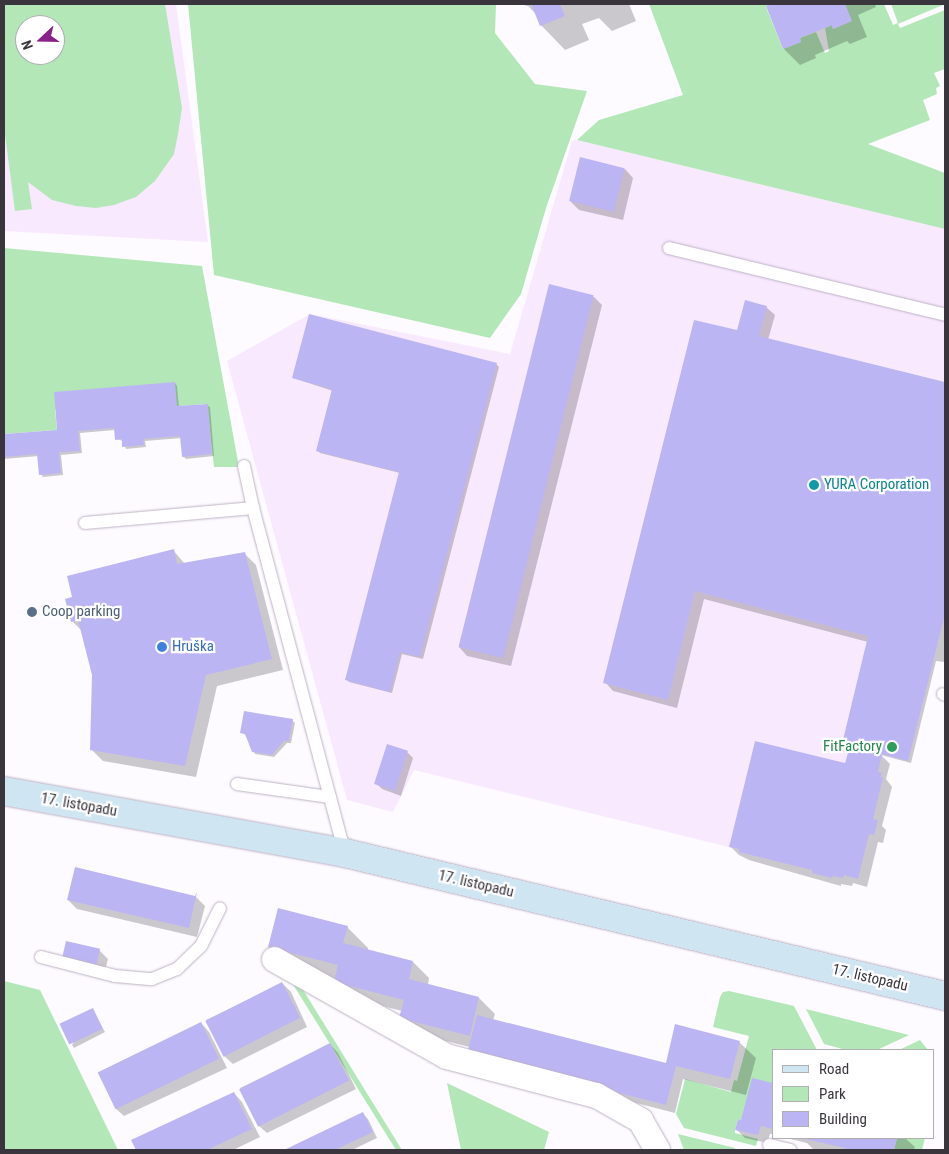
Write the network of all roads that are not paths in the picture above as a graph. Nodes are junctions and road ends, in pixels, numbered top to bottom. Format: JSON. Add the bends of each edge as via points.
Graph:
{"nodes":[{"id":1,"x":669,"y":248,"type":"dead end"},
{"id":2,"x":945,"y":315,"type":"edge"},
{"id":3,"x":244,"y":466,"type":"dead end"},
{"id":4,"x":253,"y":508,"type":"junction"},
{"id":5,"x":85,"y":523,"type":"dead end"},
{"id":6,"x":238,"y":784,"type":"dead end"},
{"id":7,"x":4,"y":791,"type":"edge"},
{"id":8,"x":330,"y":798,"type":"junction"},
{"id":9,"x":345,"y":853,"type":"junction"},
{"id":10,"x":220,"y":908,"type":"dead end"},
{"id":11,"x":41,"y":957,"type":"dead end"},
{"id":12,"x":274,"y":959,"type":"dead end"},
{"id":13,"x":945,"y":996,"type":"edge"},
{"id":14,"x":769,"y":1145,"type":"dead end"},
{"id":15,"x":656,"y":1150,"type":"edge"},
{"id":16,"x":790,"y":1150,"type":"edge"}],
"edges":[{"from":1,"to":2,"type":"lane"},
{"from":3,"to":4,"type":"lane"},
{"from":4,"to":5,"type":"lane"},
{"from":4,"to":8,"type":"lane"},
{"from":6,"to":8,"type":"lane"},
{"from":7,"to":9,"type":"street","name":"17. listopadu"},
{"from":8,"to":9,"type":"lane"},
{"from":9,"to":13,"type":"street","name":"17. listopadu"},
{"from":10,"to":11,"type":"lane","via":[[201,946],[177,969],[152,979],[115,976]]},
{"from":12,"to":15,"type":"street","via":[[446,1056],[596,1094],[640,1120]]},
{"from":14,"to":16,"type":"lane"}]}
